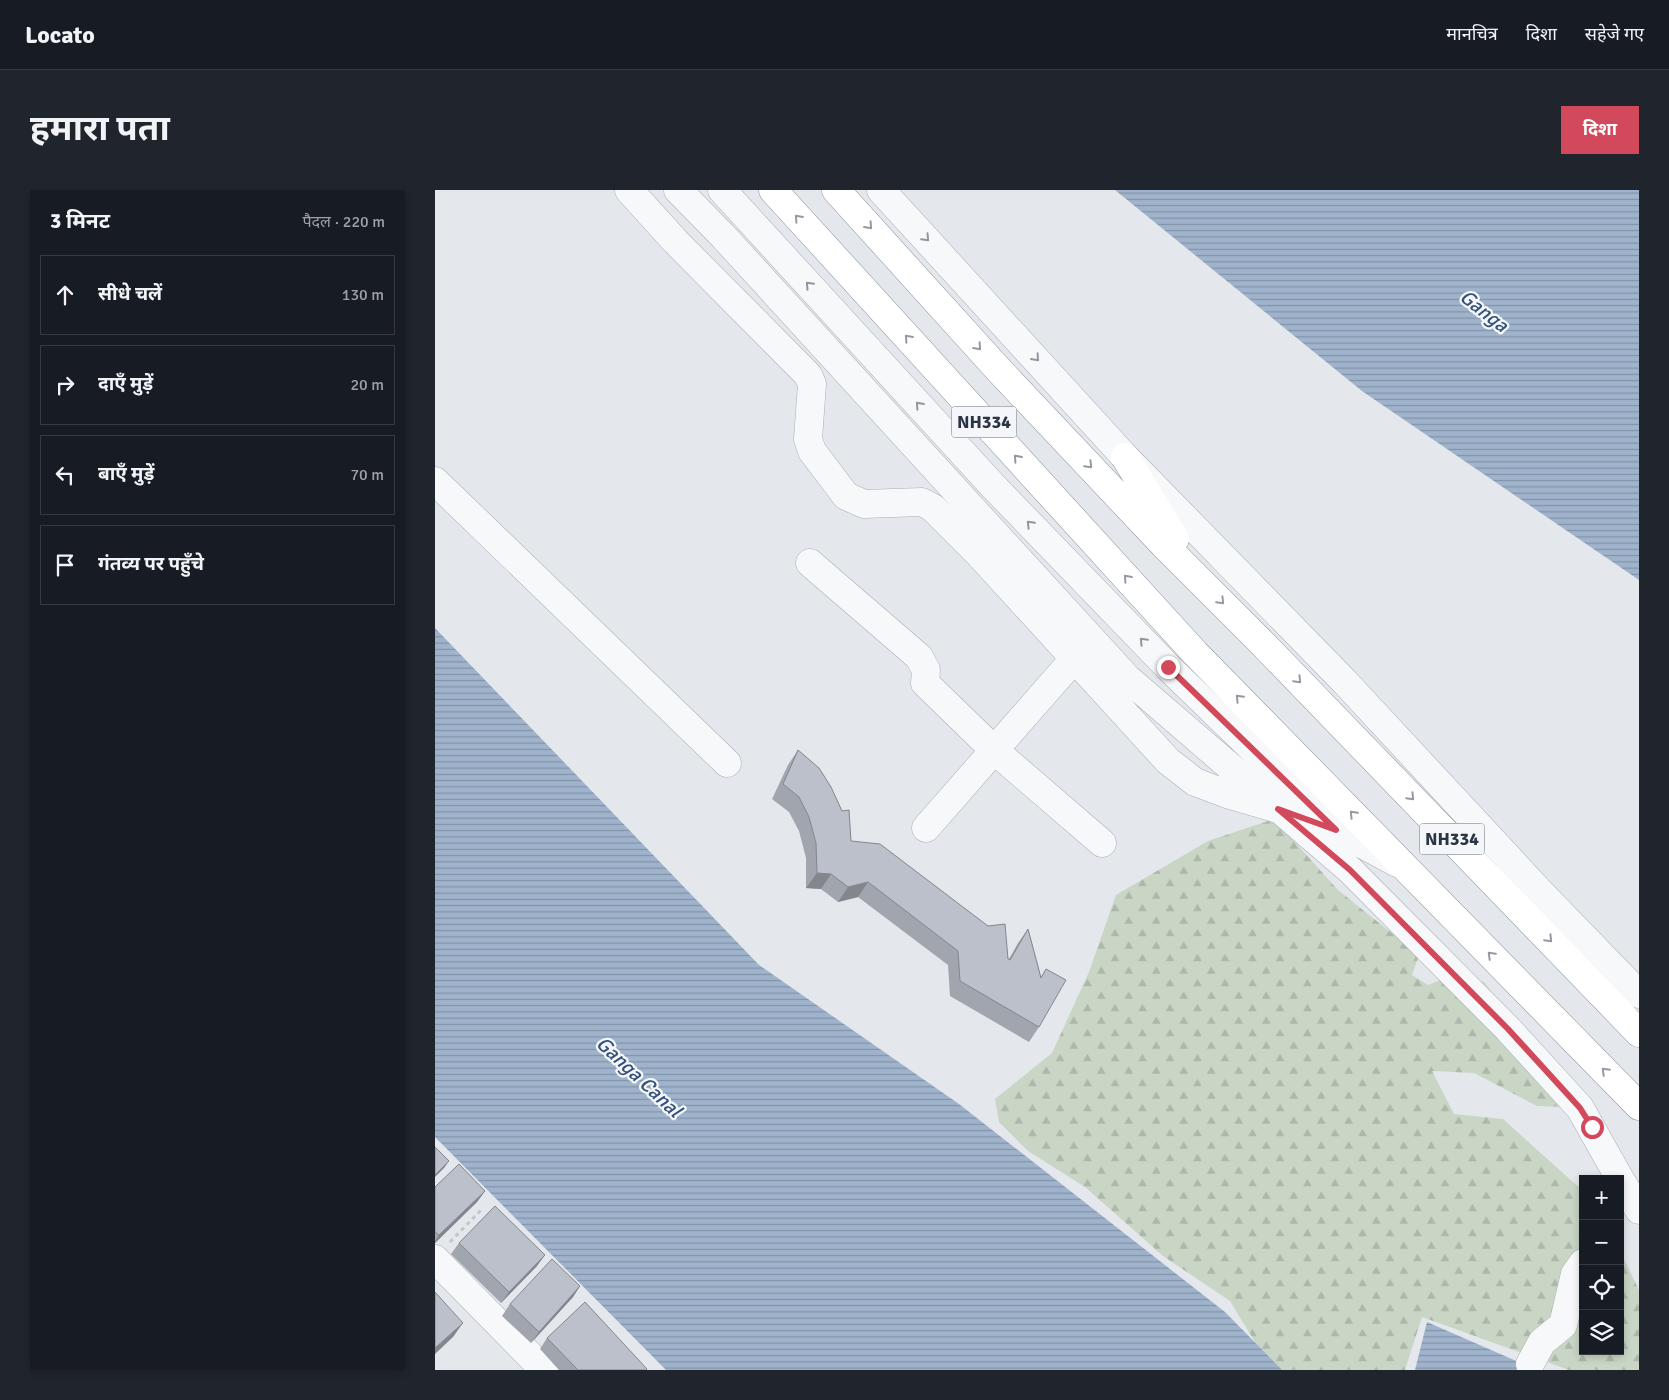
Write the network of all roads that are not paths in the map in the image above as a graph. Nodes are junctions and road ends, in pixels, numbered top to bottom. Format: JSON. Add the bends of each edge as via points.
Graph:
{"nodes":[{"id":1,"x":629,"y":190,"type":"edge"},
{"id":2,"x":678,"y":190,"type":"edge"},
{"id":3,"x":722,"y":190,"type":"edge"},
{"id":4,"x":773,"y":190,"type":"edge"},
{"id":5,"x":836,"y":190,"type":"edge"},
{"id":6,"x":881,"y":190,"type":"edge"},
{"id":7,"x":1125,"y":457,"type":"junction"},
{"id":8,"x":435,"y":481,"type":"edge"},
{"id":9,"x":810,"y":563,"type":"dead end"},
{"id":10,"x":1201,"y":581,"type":"junction"},
{"id":11,"x":1074,"y":659,"type":"junction"},
{"id":12,"x":994,"y":750,"type":"junction"},
{"id":13,"x":727,"y":763,"type":"dead end"},
{"id":14,"x":1278,"y":809,"type":"junction"},
{"id":15,"x":926,"y":828,"type":"dead end"},
{"id":16,"x":1336,"y":830,"type":"junction"},
{"id":17,"x":1102,"y":843,"type":"dead end"},
{"id":18,"x":1403,"y":866,"type":"junction"},
{"id":19,"x":1639,"y":994,"type":"edge"},
{"id":20,"x":1639,"y":1033,"type":"edge"},
{"id":21,"x":1639,"y":1106,"type":"edge"},
{"id":22,"x":1626,"y":1197,"type":"edge"},
{"id":23,"x":442,"y":1252,"type":"edge"},
{"id":24,"x":1582,"y":1265,"type":"edge"},
{"id":25,"x":1530,"y":1364,"type":"dead end"},
{"id":26,"x":544,"y":1370,"type":"edge"}],
"edges":[{"from":1,"to":11,"type":"street","via":[[808,375],[813,384],[808,439],[812,451],[846,496],[864,504],[922,502],[933,508]]},
{"from":2,"to":14,"type":"street","via":[[1127,678]]},
{"from":16,"to":3,"type":"street","one_way":true,"via":[[1168,667],[993,486]]},
{"from":18,"to":4,"type":"highway","number":"NH334","one_way":true,"via":[[1195,653]]},
{"from":5,"to":10,"type":"highway","number":"NH334","one_way":true,"via":[[997,368]]},
{"from":6,"to":7,"type":"street","one_way":true},
{"from":7,"to":10,"type":"highway"},
{"from":7,"to":19,"type":"street","via":[[1344,681]]},
{"from":8,"to":13,"type":"street"},
{"from":9,"to":12,"type":"street","via":[[919,656],[926,670],[925,683]]},
{"from":10,"to":20,"type":"highway","number":"NH334","one_way":true},
{"from":11,"to":12,"type":"street"},
{"from":11,"to":14,"type":"street","via":[[1168,761],[1195,782]]},
{"from":12,"to":15,"type":"street"},
{"from":12,"to":17,"type":"street"},
{"from":14,"to":16,"type":"street"},
{"from":14,"to":22,"type":"street","via":[[1350,870],[1514,1036],[1580,1108]]},
{"from":16,"to":18,"type":"street"},
{"from":21,"to":18,"type":"highway","number":"NH334","one_way":true},
{"from":23,"to":26,"type":"street"},
{"from":24,"to":25,"type":"street","via":[[1575,1274],[1563,1324],[1542,1342]]}]}
